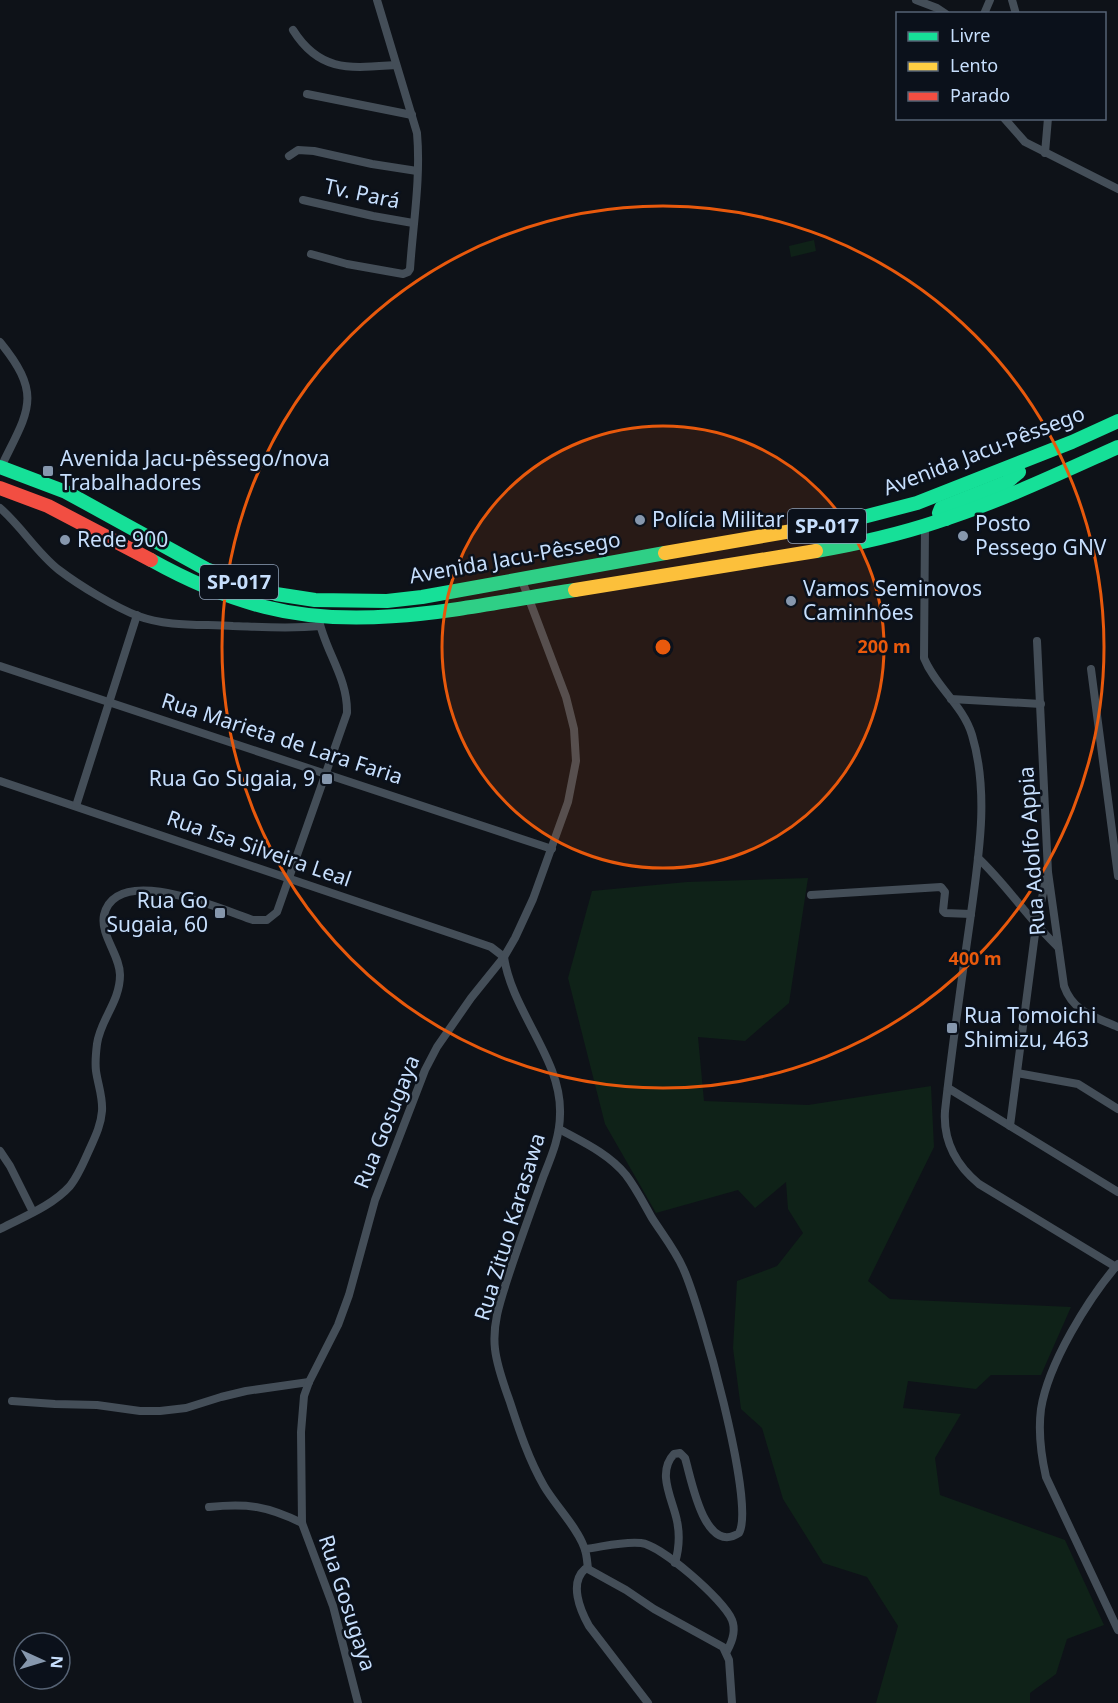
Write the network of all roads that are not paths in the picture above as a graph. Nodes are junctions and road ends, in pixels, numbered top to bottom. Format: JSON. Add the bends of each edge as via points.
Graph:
{"nodes":[{"id":1,"x":377,"y":0,"type":"edge"},
{"id":2,"x":916,"y":0,"type":"edge"},
{"id":3,"x":938,"y":4,"type":"edge"},
{"id":4,"x":293,"y":30,"type":"dead end"},
{"id":5,"x":396,"y":65,"type":"junction"},
{"id":6,"x":307,"y":94,"type":"dead end"},
{"id":7,"x":412,"y":115,"type":"junction"},
{"id":8,"x":1006,"y":120,"type":"edge"},
{"id":9,"x":1048,"y":120,"type":"edge"},
{"id":10,"x":1045,"y":153,"type":"junction"},
{"id":11,"x":289,"y":156,"type":"dead end"},
{"id":12,"x":417,"y":171,"type":"junction"},
{"id":13,"x":1118,"y":189,"type":"edge"},
{"id":14,"x":303,"y":200,"type":"dead end"},
{"id":15,"x":414,"y":223,"type":"junction"},
{"id":16,"x":311,"y":254,"type":"dead end"},
{"id":17,"x":0,"y":342,"type":"edge"},
{"id":18,"x":1118,"y":421,"type":"edge"},
{"id":19,"x":1118,"y":447,"type":"edge"},
{"id":20,"x":1057,"y":448,"type":"junction"},
{"id":21,"x":1,"y":467,"type":"edge"},
{"id":22,"x":1019,"y":472,"type":"junction"},
{"id":23,"x":0,"y":488,"type":"edge"},
{"id":24,"x":0,"y":508,"type":"edge"},
{"id":25,"x":892,"y":512,"type":"junction"},
{"id":26,"x":946,"y":519,"type":"junction"},
{"id":27,"x":925,"y":525,"type":"junction"},
{"id":28,"x":801,"y":554,"type":"junction"},
{"id":29,"x":630,"y":559,"type":"junction"},
{"id":30,"x":521,"y":578,"type":"junction"},
{"id":31,"x":501,"y":582,"type":"junction"},
{"id":32,"x":527,"y":597,"type":"junction"},
{"id":33,"x":438,"y":611,"type":"junction"},
{"id":34,"x":137,"y":615,"type":"junction"},
{"id":35,"x":319,"y":621,"type":"junction"},
{"id":36,"x":1037,"y":641,"type":"dead end"},
{"id":37,"x":0,"y":666,"type":"edge"},
{"id":38,"x":1091,"y":669,"type":"dead end"},
{"id":39,"x":951,"y":699,"type":"junction"},
{"id":40,"x":110,"y":701,"type":"junction"},
{"id":41,"x":1041,"y":704,"type":"junction"},
{"id":42,"x":327,"y":772,"type":"junction"},
{"id":43,"x":0,"y":781,"type":"edge"},
{"id":44,"x":76,"y":806,"type":"junction"},
{"id":45,"x":552,"y":849,"type":"junction"},
{"id":46,"x":978,"y":858,"type":"junction"},
{"id":47,"x":1048,"y":872,"type":"junction"},
{"id":48,"x":1118,"y":876,"type":"edge"},
{"id":49,"x":290,"y":878,"type":"junction"},
{"id":50,"x":811,"y":895,"type":"dead end"},
{"id":51,"x":970,"y":914,"type":"junction"},
{"id":52,"x":1036,"y":926,"type":"junction"},
{"id":53,"x":1058,"y":947,"type":"junction"},
{"id":54,"x":504,"y":957,"type":"junction"},
{"id":55,"x":1118,"y":1027,"type":"edge"},
{"id":56,"x":1017,"y":1073,"type":"junction"},
{"id":57,"x":948,"y":1088,"type":"junction"},
{"id":58,"x":1118,"y":1109,"type":"edge"},
{"id":59,"x":1010,"y":1126,"type":"junction"},
{"id":60,"x":559,"y":1129,"type":"junction"},
{"id":61,"x":0,"y":1151,"type":"edge"},
{"id":62,"x":1118,"y":1191,"type":"edge"},
{"id":63,"x":33,"y":1212,"type":"junction"},
{"id":64,"x":0,"y":1229,"type":"edge"},
{"id":65,"x":1117,"y":1265,"type":"edge"},
{"id":66,"x":309,"y":1382,"type":"junction"},
{"id":67,"x":12,"y":1401,"type":"dead end"},
{"id":68,"x":209,"y":1507,"type":"dead end"},
{"id":69,"x":303,"y":1523,"type":"junction"},
{"id":70,"x":585,"y":1549,"type":"junction"},
{"id":71,"x":675,"y":1563,"type":"junction"},
{"id":72,"x":587,"y":1569,"type":"junction"},
{"id":73,"x":1118,"y":1630,"type":"edge"},
{"id":74,"x":727,"y":1651,"type":"junction"},
{"id":75,"x":358,"y":1703,"type":"edge"},
{"id":76,"x":648,"y":1703,"type":"edge"},
{"id":77,"x":732,"y":1703,"type":"edge"}],
"edges":[{"from":1,"to":5,"type":"street"},
{"from":2,"to":3,"type":"street"},
{"from":4,"to":5,"type":"street","via":[[312,53],[339,66]]},
{"from":5,"to":7,"type":"street"},
{"from":6,"to":7,"type":"street"},
{"from":7,"to":12,"type":"street","via":[[418,142]]},
{"from":8,"to":10,"type":"street","via":[[1025,142]]},
{"from":9,"to":10,"type":"street"},
{"from":10,"to":13,"type":"street"},
{"from":11,"to":12,"type":"street","via":[[298,150],[314,151]]},
{"from":12,"to":15,"type":"street"},
{"from":14,"to":15,"type":"street","name":"Tv. Pará"},
{"from":15,"to":16,"type":"street","via":[[410,269],[403,274]]},
{"from":17,"to":21,"type":"street","via":[[22,377],[29,398]]},
{"from":18,"to":20,"type":"highway","name":"Avenida Jacu-Pêssego","number":"SP-017"},
{"from":19,"to":26,"type":"highway","name":"Avenida Jacu-Pêssego","number":"SP-017"},
{"from":20,"to":22,"type":"highway","via":[[1045,461]]},
{"from":20,"to":25,"type":"highway","name":"Avenida Jacu-Pêssego","number":"SP-017"},
{"from":21,"to":31,"type":"highway","name":"Avenida Jacu-Pêssego","number":"SP-017","via":[[66,492],[206,569],[276,594],[315,600],[387,602]]},
{"from":22,"to":26,"type":"highway","via":[[1008,482],[941,508],[939,513]]},
{"from":22,"to":27,"type":"highway","via":[[938,503],[932,507]]},
{"from":23,"to":35,"type":"highway","name":"Avenida Jacu-Pêssego","number":"SP-017","via":[[52,507],[202,586],[247,603]]},
{"from":24,"to":34,"type":"street","via":[[61,571]]},
{"from":25,"to":27,"type":"highway","via":[[906,514]]},
{"from":25,"to":28,"type":"highway","via":[[902,520],[898,526],[814,544]]},
{"from":25,"to":29,"type":"highway","name":"Avenida Jacu-Pêssego","number":"SP-017"},
{"from":26,"to":27,"type":"highway","name":"Avenida Jacu-Pêssego","number":"SP-017"},
{"from":27,"to":28,"type":"highway","name":"Avenida Jacu-Pêssego","number":"SP-017"},
{"from":27,"to":39,"type":"street","via":[[924,658]]},
{"from":28,"to":32,"type":"highway","name":"Avenida Jacu-Pêssego","number":"SP-017"},
{"from":29,"to":30,"type":"highway","name":"Avenida Jacu-Pêssego","number":"SP-017"},
{"from":29,"to":32,"type":"highway","via":[[618,570],[542,585]]},
{"from":30,"to":31,"type":"highway","name":"Avenida Jacu-Pêssego","number":"SP-017"},
{"from":30,"to":32,"type":"street","name":"Rua Gosugaya"},
{"from":31,"to":33,"type":"highway","via":[[513,586],[511,593],[455,602]]},
{"from":32,"to":33,"type":"highway","name":"Avenida Jacu-Pêssego","number":"SP-017"},
{"from":32,"to":45,"type":"street","name":"Rua Gosugaya","via":[[566,697],[574,729],[573,780]]},
{"from":33,"to":35,"type":"highway","name":"Avenida Jacu-Pêssego","number":"SP-017"},
{"from":34,"to":35,"type":"street","via":[[186,624],[288,628]]},
{"from":34,"to":40,"type":"street"},
{"from":35,"to":42,"type":"street","via":[[344,684],[347,702],[343,729]]},
{"from":36,"to":41,"type":"street","name":"Rua Adolfo Appia"},
{"from":37,"to":40,"type":"street","name":"Rua Marieta de Lara Faria"},
{"from":38,"to":48,"type":"street"},
{"from":39,"to":41,"type":"street"},
{"from":39,"to":46,"type":"street","via":[[969,727],[975,750],[982,809]]},
{"from":40,"to":42,"type":"street","name":"Rua Marieta de Lara Faria"},
{"from":40,"to":44,"type":"street"},
{"from":41,"to":47,"type":"street","name":"Rua Adolfo Appia"},
{"from":42,"to":45,"type":"street","name":"Rua Marieta de Lara Faria"},
{"from":42,"to":49,"type":"street"},
{"from":43,"to":44,"type":"street","name":"Rua Isa Silveira Leal"},
{"from":44,"to":49,"type":"street","name":"Rua Isa Silveira Leal"},
{"from":45,"to":54,"type":"street","name":"Rua Gosugaya"},
{"from":46,"to":51,"type":"street"},
{"from":46,"to":52,"type":"street"},
{"from":47,"to":52,"type":"street"},
{"from":47,"to":53,"type":"street","name":"Rua Adolfo Appia"},
{"from":49,"to":54,"type":"street","name":"Rua Isa Silveira Leal","via":[[481,944]]},
{"from":49,"to":63,"type":"street","via":[[277,912],[267,920],[253,920],[159,890],[120,896],[108,906],[104,922],[120,979],[116,999],[97,1042],[96,1070],[102,1098],[99,1126],[70,1185]]},
{"from":50,"to":51,"type":"street","via":[[941,887],[945,892],[945,913]]},
{"from":51,"to":57,"type":"street"},
{"from":52,"to":53,"type":"street"},
{"from":52,"to":56,"type":"street"},
{"from":53,"to":55,"type":"street","name":"Rua Adolfo Appia","via":[[1064,986],[1072,1003]]},
{"from":54,"to":60,"type":"street","name":"Rua Zituo Karasawa","via":[[512,988],[551,1071],[561,1111]]},
{"from":54,"to":66,"type":"street","name":"Rua Gosugaya","via":[[454,1022],[425,1070],[375,1200],[346,1305]]},
{"from":56,"to":58,"type":"street","via":[[1078,1084]]},
{"from":56,"to":59,"type":"street"},
{"from":57,"to":59,"type":"street"},
{"from":57,"to":65,"type":"street","via":[[947,1138],[968,1174]]},
{"from":59,"to":62,"type":"street"},
{"from":60,"to":70,"type":"street","name":"Rua Zituo Karasawa","via":[[500,1304],[495,1348],[498,1369],[528,1453]]},
{"from":60,"to":71,"type":"street","via":[[613,1161],[627,1176],[684,1269],[700,1315],[737,1459],[742,1524],[733,1537],[721,1536],[711,1528],[697,1503],[685,1458],[674,1454],[668,1463],[666,1481],[679,1533]]},
{"from":61,"to":63,"type":"street"},
{"from":63,"to":64,"type":"street"},
{"from":65,"to":73,"type":"street","via":[[1086,1307],[1049,1380],[1041,1409],[1040,1437],[1046,1478]]},
{"from":66,"to":67,"type":"street","via":[[246,1391],[160,1412]]},
{"from":66,"to":69,"type":"street","name":"Rua Gosugaya","via":[[302,1411]]},
{"from":68,"to":69,"type":"street","via":[[249,1505]]},
{"from":69,"to":75,"type":"street","name":"Rua Gosugaya","via":[[333,1606]]},
{"from":70,"to":71,"type":"street","via":[[640,1543]]},
{"from":70,"to":72,"type":"street","name":"Rua Zituo Karasawa"},
{"from":71,"to":74,"type":"street","via":[[709,1591],[732,1619],[734,1633]]},
{"from":72,"to":74,"type":"street","via":[[716,1641]]},
{"from":72,"to":76,"type":"street","name":"Rua Zituo Karasawa","via":[[578,1581],[582,1612]]},
{"from":74,"to":77,"type":"street"}]}
